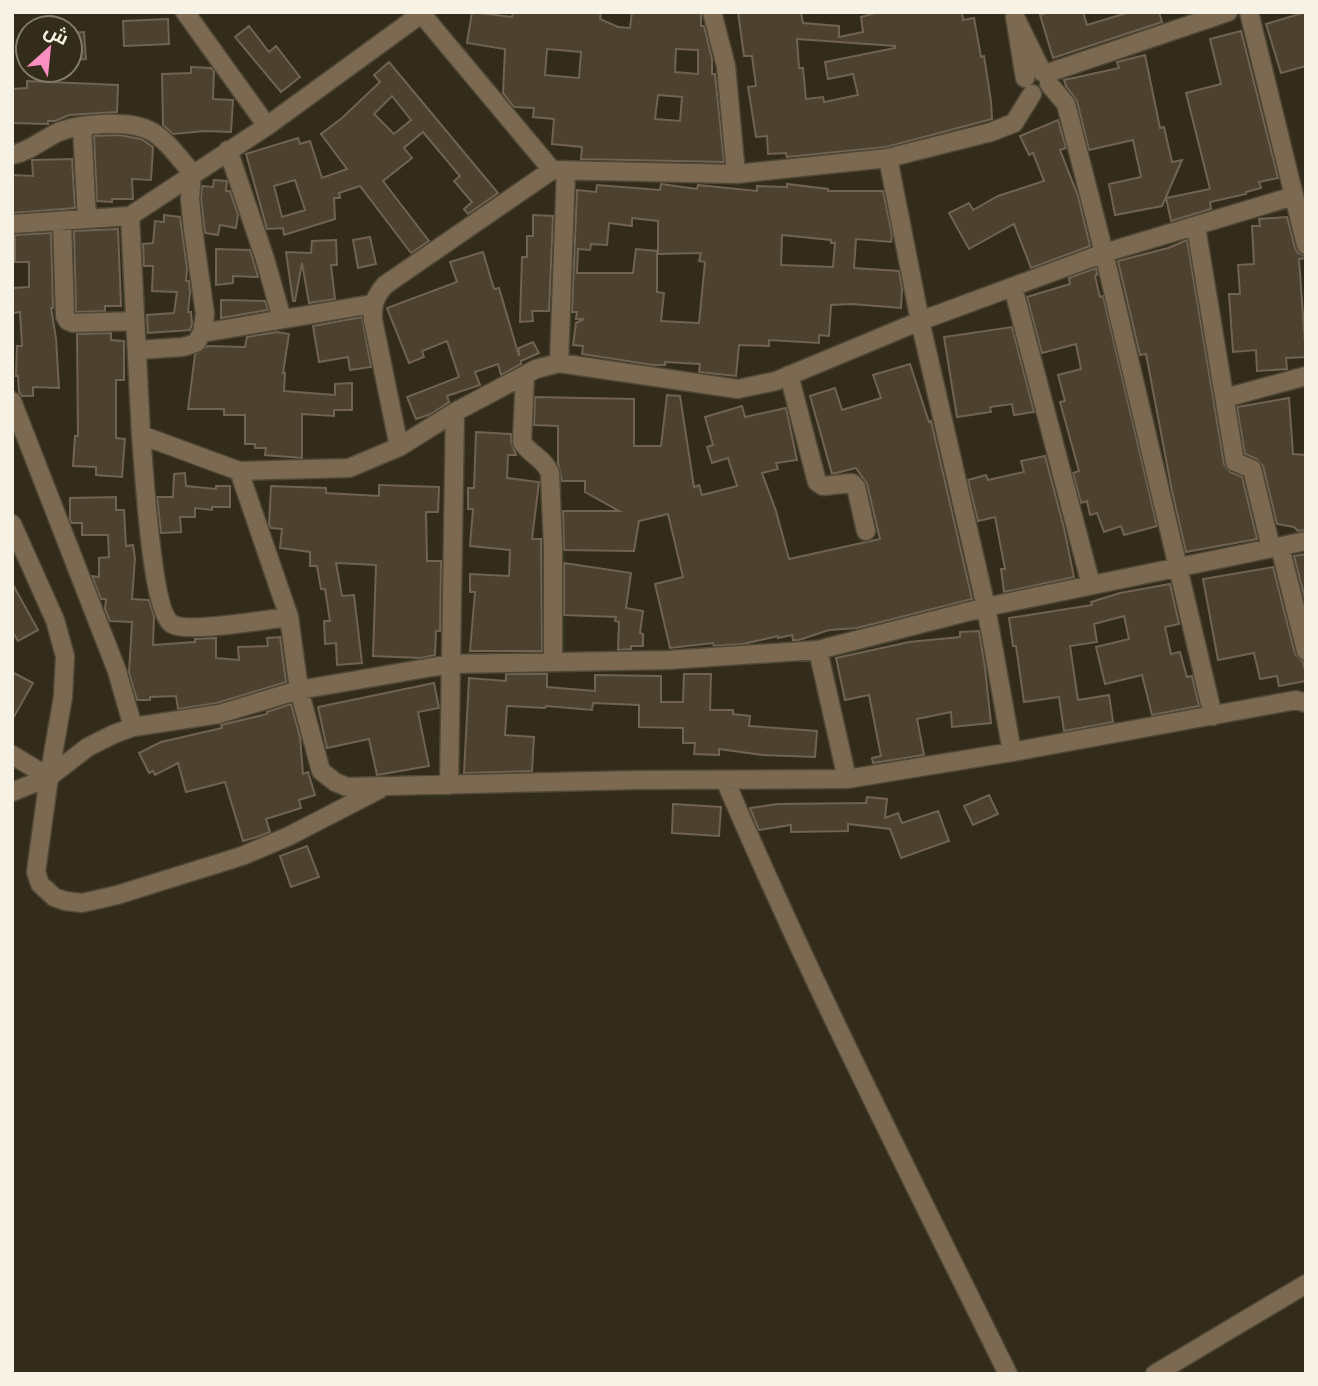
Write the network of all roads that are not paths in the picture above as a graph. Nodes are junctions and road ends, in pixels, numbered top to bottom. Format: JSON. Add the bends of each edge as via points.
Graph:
{"nodes":[{"id":1,"x":185,"y":12,"type":"edge"},
{"id":2,"x":712,"y":12,"type":"edge"},
{"id":3,"x":1228,"y":12,"type":"edge"},
{"id":4,"x":1249,"y":12,"type":"edge"},
{"id":5,"x":420,"y":13,"type":"edge"},
{"id":6,"x":1014,"y":15,"type":"edge"},
{"id":7,"x":1039,"y":81,"type":"junction"},
{"id":8,"x":82,"y":126,"type":"junction"},
{"id":9,"x":267,"y":126,"type":"junction"},
{"id":10,"x":228,"y":150,"type":"junction"},
{"id":11,"x":12,"y":155,"type":"edge"},
{"id":12,"x":888,"y":158,"type":"junction"},
{"id":13,"x":559,"y":170,"type":"junction"},
{"id":14,"x":192,"y":173,"type":"junction"},
{"id":15,"x":736,"y":174,"type":"junction"},
{"id":16,"x":1294,"y":196,"type":"junction"},
{"id":17,"x":130,"y":216,"type":"junction"},
{"id":18,"x":87,"y":219,"type":"junction"},
{"id":19,"x":62,"y":221,"type":"junction"},
{"id":20,"x":12,"y":224,"type":"edge"},
{"id":21,"x":1196,"y":227,"type":"junction"},
{"id":22,"x":1306,"y":245,"type":"edge"},
{"id":23,"x":1104,"y":253,"type":"junction"},
{"id":24,"x":1013,"y":287,"type":"junction"},
{"id":25,"x":372,"y":304,"type":"junction"},
{"id":26,"x":282,"y":319,"type":"junction"},
{"id":27,"x":135,"y":321,"type":"junction"},
{"id":28,"x":920,"y":321,"type":"junction"},
{"id":29,"x":202,"y":332,"type":"junction"},
{"id":30,"x":137,"y":350,"type":"junction"},
{"id":31,"x":559,"y":363,"type":"junction"},
{"id":32,"x":525,"y":375,"type":"junction"},
{"id":33,"x":789,"y":375,"type":"junction"},
{"id":34,"x":1306,"y":376,"type":"edge"},
{"id":35,"x":1225,"y":398,"type":"junction"},
{"id":36,"x":12,"y":401,"type":"edge"},
{"id":37,"x":455,"y":412,"type":"junction"},
{"id":38,"x":141,"y":435,"type":"junction"},
{"id":39,"x":399,"y":447,"type":"junction"},
{"id":40,"x":239,"y":471,"type":"junction"},
{"id":41,"x":12,"y":524,"type":"edge"},
{"id":42,"x":866,"y":531,"type":"dead end"},
{"id":43,"x":1306,"y":541,"type":"edge"},
{"id":44,"x":1275,"y":547,"type":"junction"},
{"id":45,"x":1177,"y":566,"type":"junction"},
{"id":46,"x":1091,"y":584,"type":"junction"},
{"id":47,"x":986,"y":607,"type":"junction"},
{"id":48,"x":289,"y":617,"type":"junction"},
{"id":49,"x":818,"y":650,"type":"junction"},
{"id":50,"x":1306,"y":651,"type":"edge"},
{"id":51,"x":553,"y":662,"type":"junction"},
{"id":52,"x":450,"y":664,"type":"junction"},
{"id":53,"x":299,"y":690,"type":"junction"},
{"id":54,"x":1306,"y":703,"type":"edge"},
{"id":55,"x":1213,"y":716,"type":"junction"},
{"id":56,"x":133,"y":727,"type":"junction"},
{"id":57,"x":1012,"y":752,"type":"junction"},
{"id":58,"x":12,"y":755,"type":"edge"},
{"id":59,"x":49,"y":777,"type":"junction"},
{"id":60,"x":847,"y":779,"type":"junction"},
{"id":61,"x":726,"y":780,"type":"junction"},
{"id":62,"x":449,"y":785,"type":"junction"},
{"id":63,"x":384,"y":788,"type":"junction"},
{"id":64,"x":12,"y":792,"type":"edge"},
{"id":65,"x":1306,"y":1284,"type":"edge"},
{"id":66,"x":1008,"y":1374,"type":"edge"},
{"id":67,"x":1154,"y":1374,"type":"edge"}],
"edges":[{"from":1,"to":9,"type":"street"},
{"from":2,"to":15,"type":"street","via":[[726,66]]},
{"from":3,"to":7,"type":"street"},
{"from":4,"to":16,"type":"street"},
{"from":5,"to":9,"type":"street"},
{"from":5,"to":13,"type":"street"},
{"from":6,"to":7,"type":"street"},
{"from":7,"to":12,"type":"street","via":[[1014,122]]},
{"from":7,"to":23,"type":"street","via":[[1066,104]]},
{"from":8,"to":11,"type":"street"},
{"from":8,"to":14,"type":"street","via":[[126,123],[144,127],[164,139]]},
{"from":8,"to":18,"type":"street"},
{"from":9,"to":10,"type":"street"},
{"from":10,"to":14,"type":"street"},
{"from":10,"to":26,"type":"street"},
{"from":12,"to":15,"type":"street"},
{"from":12,"to":28,"type":"street"},
{"from":13,"to":15,"type":"street"},
{"from":13,"to":25,"type":"street","via":[[385,285]]},
{"from":13,"to":31,"type":"street"},
{"from":14,"to":17,"type":"street"},
{"from":14,"to":29,"type":"street","via":[[191,209],[205,314]]},
{"from":16,"to":21,"type":"street"},
{"from":16,"to":22,"type":"street"},
{"from":17,"to":18,"type":"street"},
{"from":17,"to":27,"type":"street"},
{"from":18,"to":19,"type":"street"},
{"from":19,"to":20,"type":"street"},
{"from":19,"to":27,"type":"street","via":[[68,321]]},
{"from":21,"to":23,"type":"street"},
{"from":21,"to":35,"type":"street"},
{"from":23,"to":24,"type":"street"},
{"from":23,"to":45,"type":"street"},
{"from":24,"to":28,"type":"street"},
{"from":24,"to":46,"type":"street"},
{"from":25,"to":26,"type":"street"},
{"from":25,"to":39,"type":"street"},
{"from":26,"to":29,"type":"street"},
{"from":27,"to":30,"type":"street"},
{"from":28,"to":33,"type":"street"},
{"from":28,"to":47,"type":"street"},
{"from":29,"to":30,"type":"street","via":[[196,343],[183,347]]},
{"from":30,"to":38,"type":"street"},
{"from":31,"to":32,"type":"street"},
{"from":31,"to":33,"type":"street","via":[[738,389]]},
{"from":32,"to":37,"type":"street"},
{"from":32,"to":51,"type":"street","via":[[523,442],[550,473]]},
{"from":33,"to":42,"type":"street","via":[[817,482],[822,486],[852,483]]},
{"from":34,"to":35,"type":"street"},
{"from":35,"to":44,"type":"street","via":[[1235,462],[1252,468]]},
{"from":36,"to":56,"type":"street","via":[[117,670]]},
{"from":37,"to":39,"type":"street"},
{"from":37,"to":52,"type":"street"},
{"from":38,"to":40,"type":"street"},
{"from":38,"to":48,"type":"street","via":[[155,579],[163,615],[173,625],[191,628]]},
{"from":39,"to":40,"type":"street","via":[[349,468]]},
{"from":40,"to":48,"type":"street"},
{"from":41,"to":59,"type":"street","via":[[55,620],[65,656]]},
{"from":43,"to":44,"type":"street"},
{"from":44,"to":45,"type":"street"},
{"from":44,"to":50,"type":"street"},
{"from":45,"to":46,"type":"street"},
{"from":45,"to":55,"type":"street"},
{"from":46,"to":47,"type":"street"},
{"from":47,"to":49,"type":"street"},
{"from":47,"to":57,"type":"street"},
{"from":48,"to":53,"type":"street"},
{"from":49,"to":51,"type":"street"},
{"from":49,"to":60,"type":"street"},
{"from":51,"to":52,"type":"street"},
{"from":52,"to":53,"type":"street"},
{"from":52,"to":62,"type":"street"},
{"from":53,"to":56,"type":"street","via":[[219,713]]},
{"from":53,"to":63,"type":"street","via":[[321,771],[347,787]]},
{"from":54,"to":55,"type":"street"},
{"from":55,"to":57,"type":"street"},
{"from":56,"to":59,"type":"street","via":[[88,747]]},
{"from":57,"to":60,"type":"street"},
{"from":58,"to":59,"type":"street"},
{"from":59,"to":63,"type":"street","via":[[36,872],[40,884],[54,897],[82,903],[243,856]]},
{"from":59,"to":64,"type":"street"},
{"from":60,"to":61,"type":"street"},
{"from":61,"to":62,"type":"street"},
{"from":61,"to":66,"type":"street","via":[[797,943]]},
{"from":62,"to":63,"type":"street"},
{"from":65,"to":67,"type":"street"}]}
